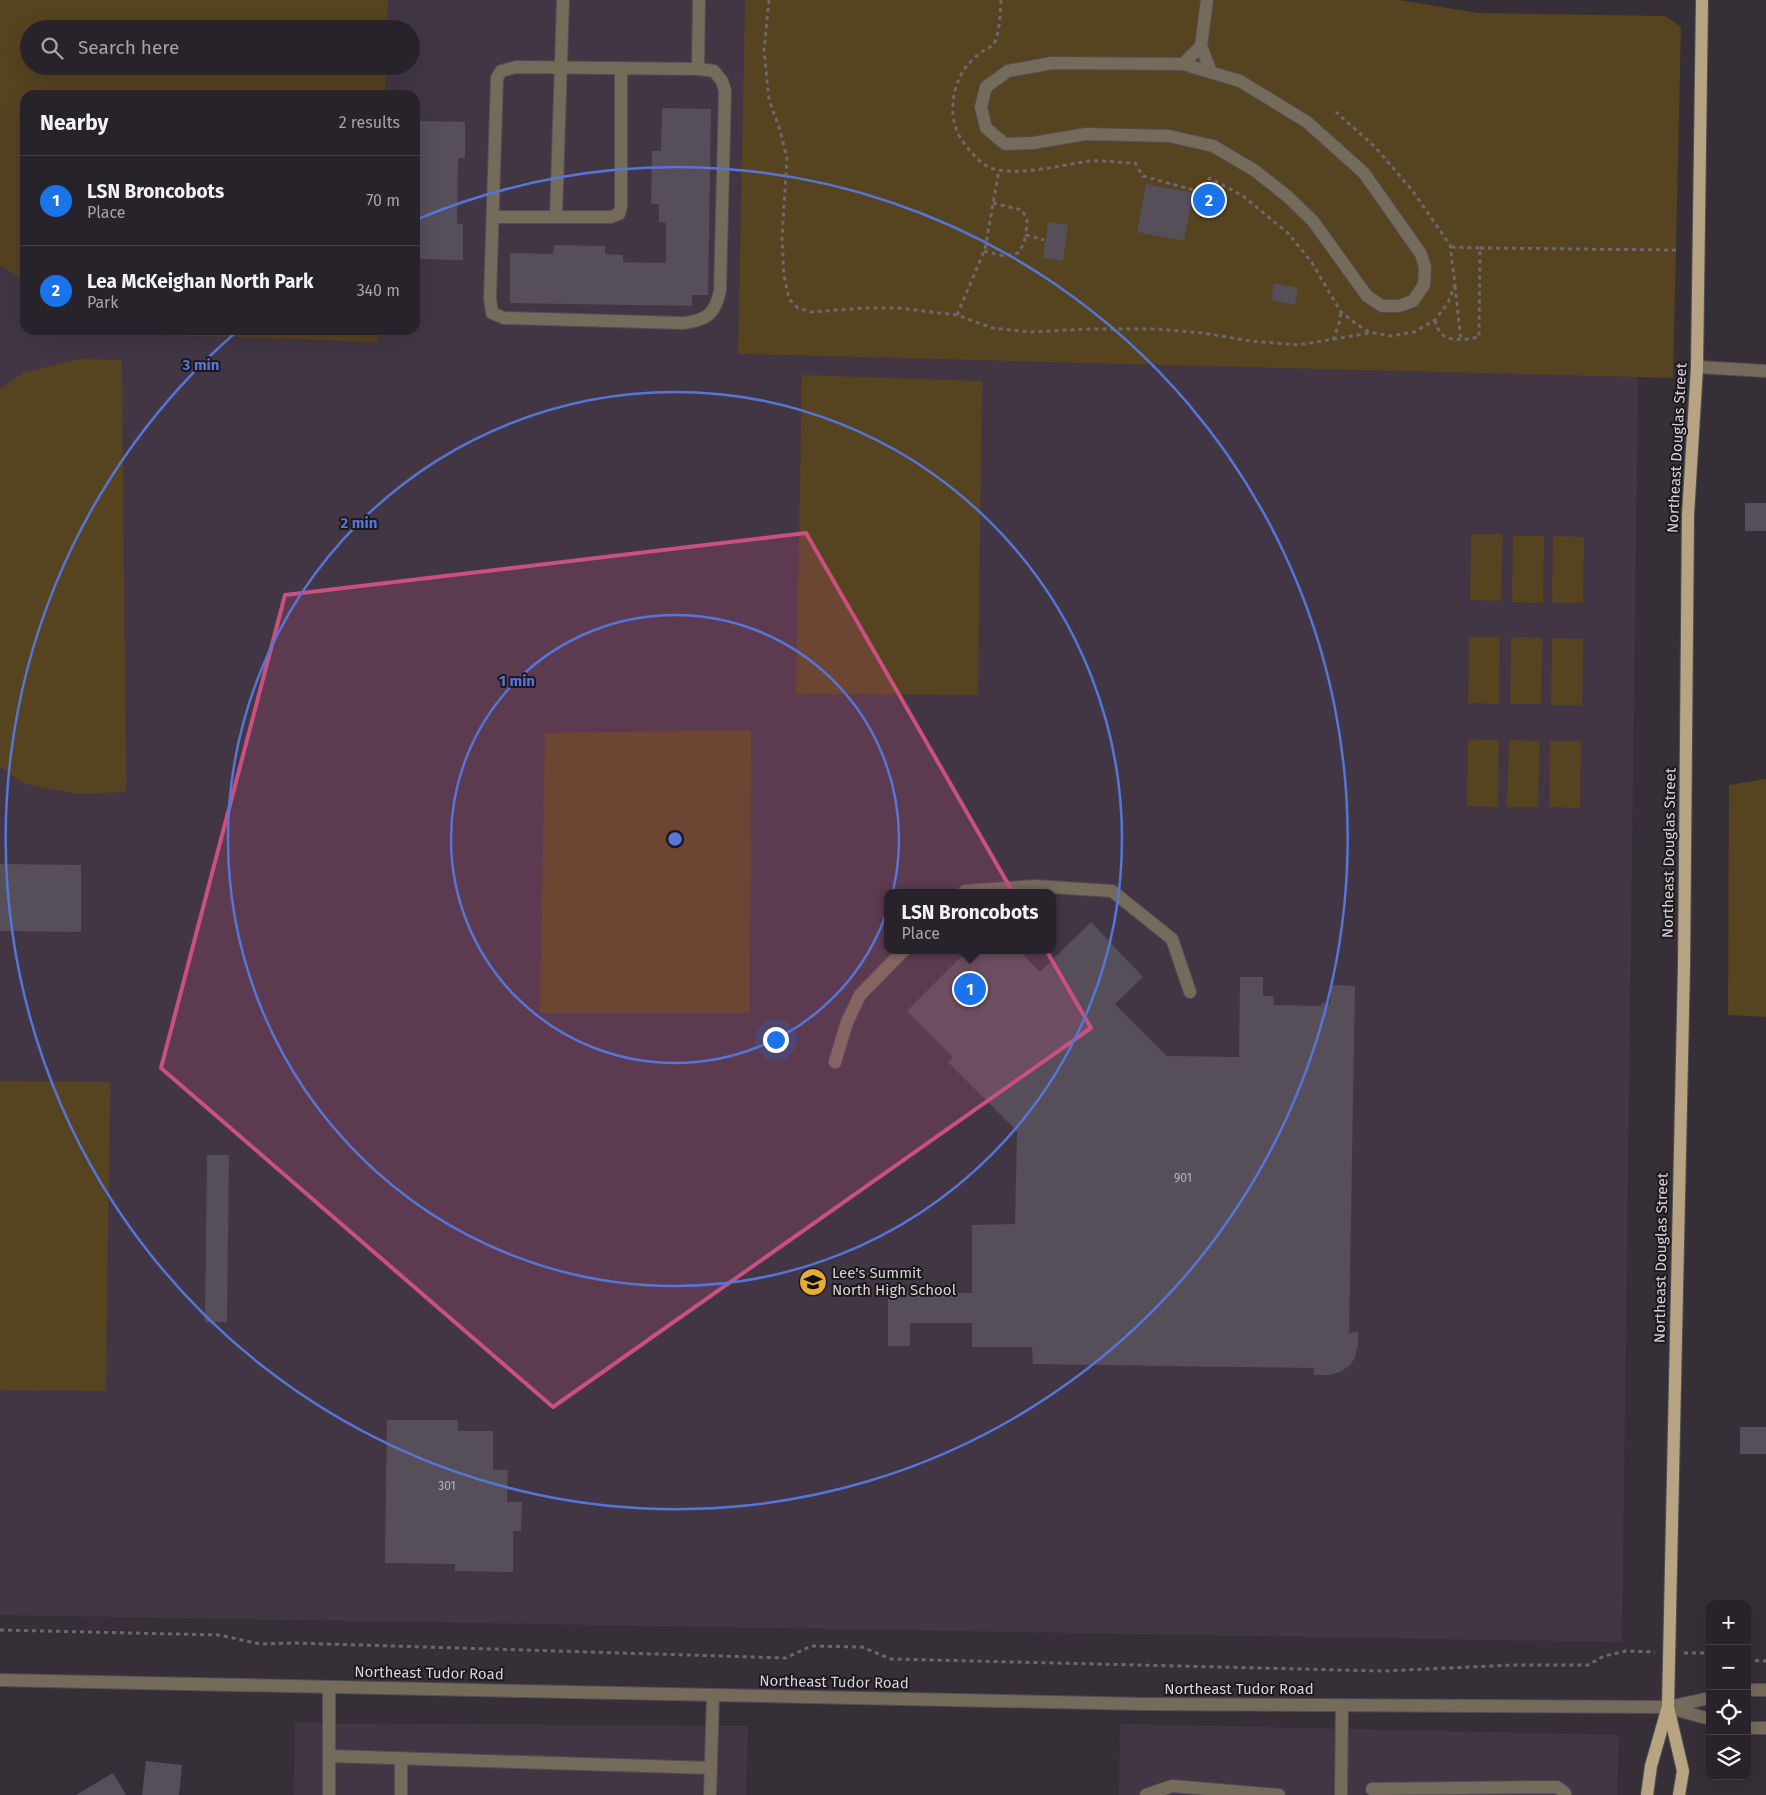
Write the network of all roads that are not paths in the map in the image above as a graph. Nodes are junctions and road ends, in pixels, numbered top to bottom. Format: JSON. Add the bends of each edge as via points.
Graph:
{"nodes":[{"id":1,"x":563,"y":0,"type":"edge"},
{"id":2,"x":699,"y":0,"type":"edge"},
{"id":3,"x":1207,"y":0,"type":"edge"},
{"id":4,"x":1702,"y":0,"type":"edge"},
{"id":5,"x":1201,"y":46,"type":"junction"},
{"id":6,"x":1183,"y":64,"type":"junction"},
{"id":7,"x":561,"y":68,"type":"junction"},
{"id":8,"x":621,"y":68,"type":"junction"},
{"id":9,"x":698,"y":69,"type":"junction"},
{"id":10,"x":1211,"y":72,"type":"junction"},
{"id":11,"x":493,"y":216,"type":"junction"},
{"id":12,"x":556,"y":216,"type":"junction"},
{"id":13,"x":1697,"y":367,"type":"junction"},
{"id":14,"x":1766,"y":371,"type":"edge"},
{"id":15,"x":993,"y":889,"type":"edge"},
{"id":16,"x":900,"y":954,"type":"edge"},
{"id":17,"x":1190,"y":992,"type":"dead end"},
{"id":18,"x":835,"y":1062,"type":"dead end"},
{"id":19,"x":0,"y":1680,"type":"edge"},
{"id":20,"x":329,"y":1687,"type":"junction"},
{"id":21,"x":1751,"y":1690,"type":"edge"},
{"id":22,"x":1766,"y":1690,"type":"edge"},
{"id":23,"x":713,"y":1696,"type":"junction"},
{"id":24,"x":1706,"y":1699,"type":"edge"},
{"id":25,"x":1342,"y":1706,"type":"junction"},
{"id":26,"x":1668,"y":1707,"type":"junction"},
{"id":27,"x":1706,"y":1718,"type":"edge"},
{"id":28,"x":1751,"y":1728,"type":"edge"},
{"id":29,"x":1766,"y":1728,"type":"edge"},
{"id":30,"x":329,"y":1756,"type":"junction"},
{"id":31,"x":401,"y":1758,"type":"junction"},
{"id":32,"x":711,"y":1768,"type":"junction"},
{"id":33,"x":1372,"y":1789,"type":"dead end"},
{"id":34,"x":329,"y":1795,"type":"edge"},
{"id":35,"x":401,"y":1795,"type":"edge"},
{"id":36,"x":710,"y":1795,"type":"edge"},
{"id":37,"x":1146,"y":1795,"type":"edge"},
{"id":38,"x":1279,"y":1795,"type":"edge"},
{"id":39,"x":1341,"y":1795,"type":"edge"},
{"id":40,"x":1565,"y":1795,"type":"edge"},
{"id":41,"x":1646,"y":1795,"type":"edge"},
{"id":42,"x":1679,"y":1795,"type":"edge"}],
"edges":[{"from":1,"to":7,"type":"street"},
{"from":2,"to":9,"type":"street"},
{"from":3,"to":5,"type":"street"},
{"from":4,"to":13,"type":"main road","name":"Northeast Douglas Street"},
{"from":5,"to":6,"type":"street"},
{"from":5,"to":10,"type":"street"},
{"from":6,"to":10,"type":"street"},
{"from":6,"to":10,"type":"street","via":[[1052,63],[1008,71],[986,87],[981,106],[986,128],[1005,144],[1086,134],[1169,136],[1213,146],[1254,170],[1307,214],[1367,296],[1382,306],[1400,306],[1413,301],[1424,285],[1425,267],[1421,254],[1364,173],[1307,122],[1240,81]]},
{"from":7,"to":8,"type":"street"},
{"from":7,"to":11,"type":"street","via":[[516,67],[502,70],[497,78]]},
{"from":7,"to":12,"type":"street"},
{"from":8,"to":9,"type":"street"},
{"from":8,"to":12,"type":"street","via":[[619,214],[611,217]]},
{"from":9,"to":11,"type":"street","via":[[714,71],[725,91],[720,291],[710,314],[698,321],[684,323],[504,318],[492,313]]},
{"from":11,"to":12,"type":"street"},
{"from":13,"to":14,"type":"street"},
{"from":13,"to":26,"type":"main road","name":"Northeast Douglas Street","via":[[1688,515],[1684,966]]},
{"from":15,"to":17,"type":"street","via":[[1035,886],[1112,891],[1172,939]]},
{"from":16,"to":18,"type":"street","via":[[860,996],[846,1022]]},
{"from":19,"to":20,"type":"street","name":"Northeast Tudor Road"},
{"from":20,"to":23,"type":"street","name":"Northeast Tudor Road"},
{"from":20,"to":30,"type":"street"},
{"from":21,"to":22,"type":"street"},
{"from":23,"to":25,"type":"street","name":"Northeast Tudor Road"},
{"from":23,"to":32,"type":"street"},
{"from":24,"to":26,"type":"street","name":"Northeast Tudor Road"},
{"from":25,"to":26,"type":"street","name":"Northeast Tudor Road"},
{"from":25,"to":39,"type":"street"},
{"from":26,"to":27,"type":"street","name":"Northeast Tudor Road"},
{"from":26,"to":41,"type":"main road","name":"Northeast Douglas Street"},
{"from":26,"to":42,"type":"main road","name":"Northeast Douglas Street","via":[[1683,1771]]},
{"from":28,"to":29,"type":"street"},
{"from":30,"to":31,"type":"street"},
{"from":30,"to":34,"type":"street"},
{"from":31,"to":32,"type":"street"},
{"from":31,"to":35,"type":"street"},
{"from":32,"to":36,"type":"street"},
{"from":33,"to":40,"type":"street","via":[[1557,1787]]},
{"from":37,"to":38,"type":"street","via":[[1172,1786]]}]}
